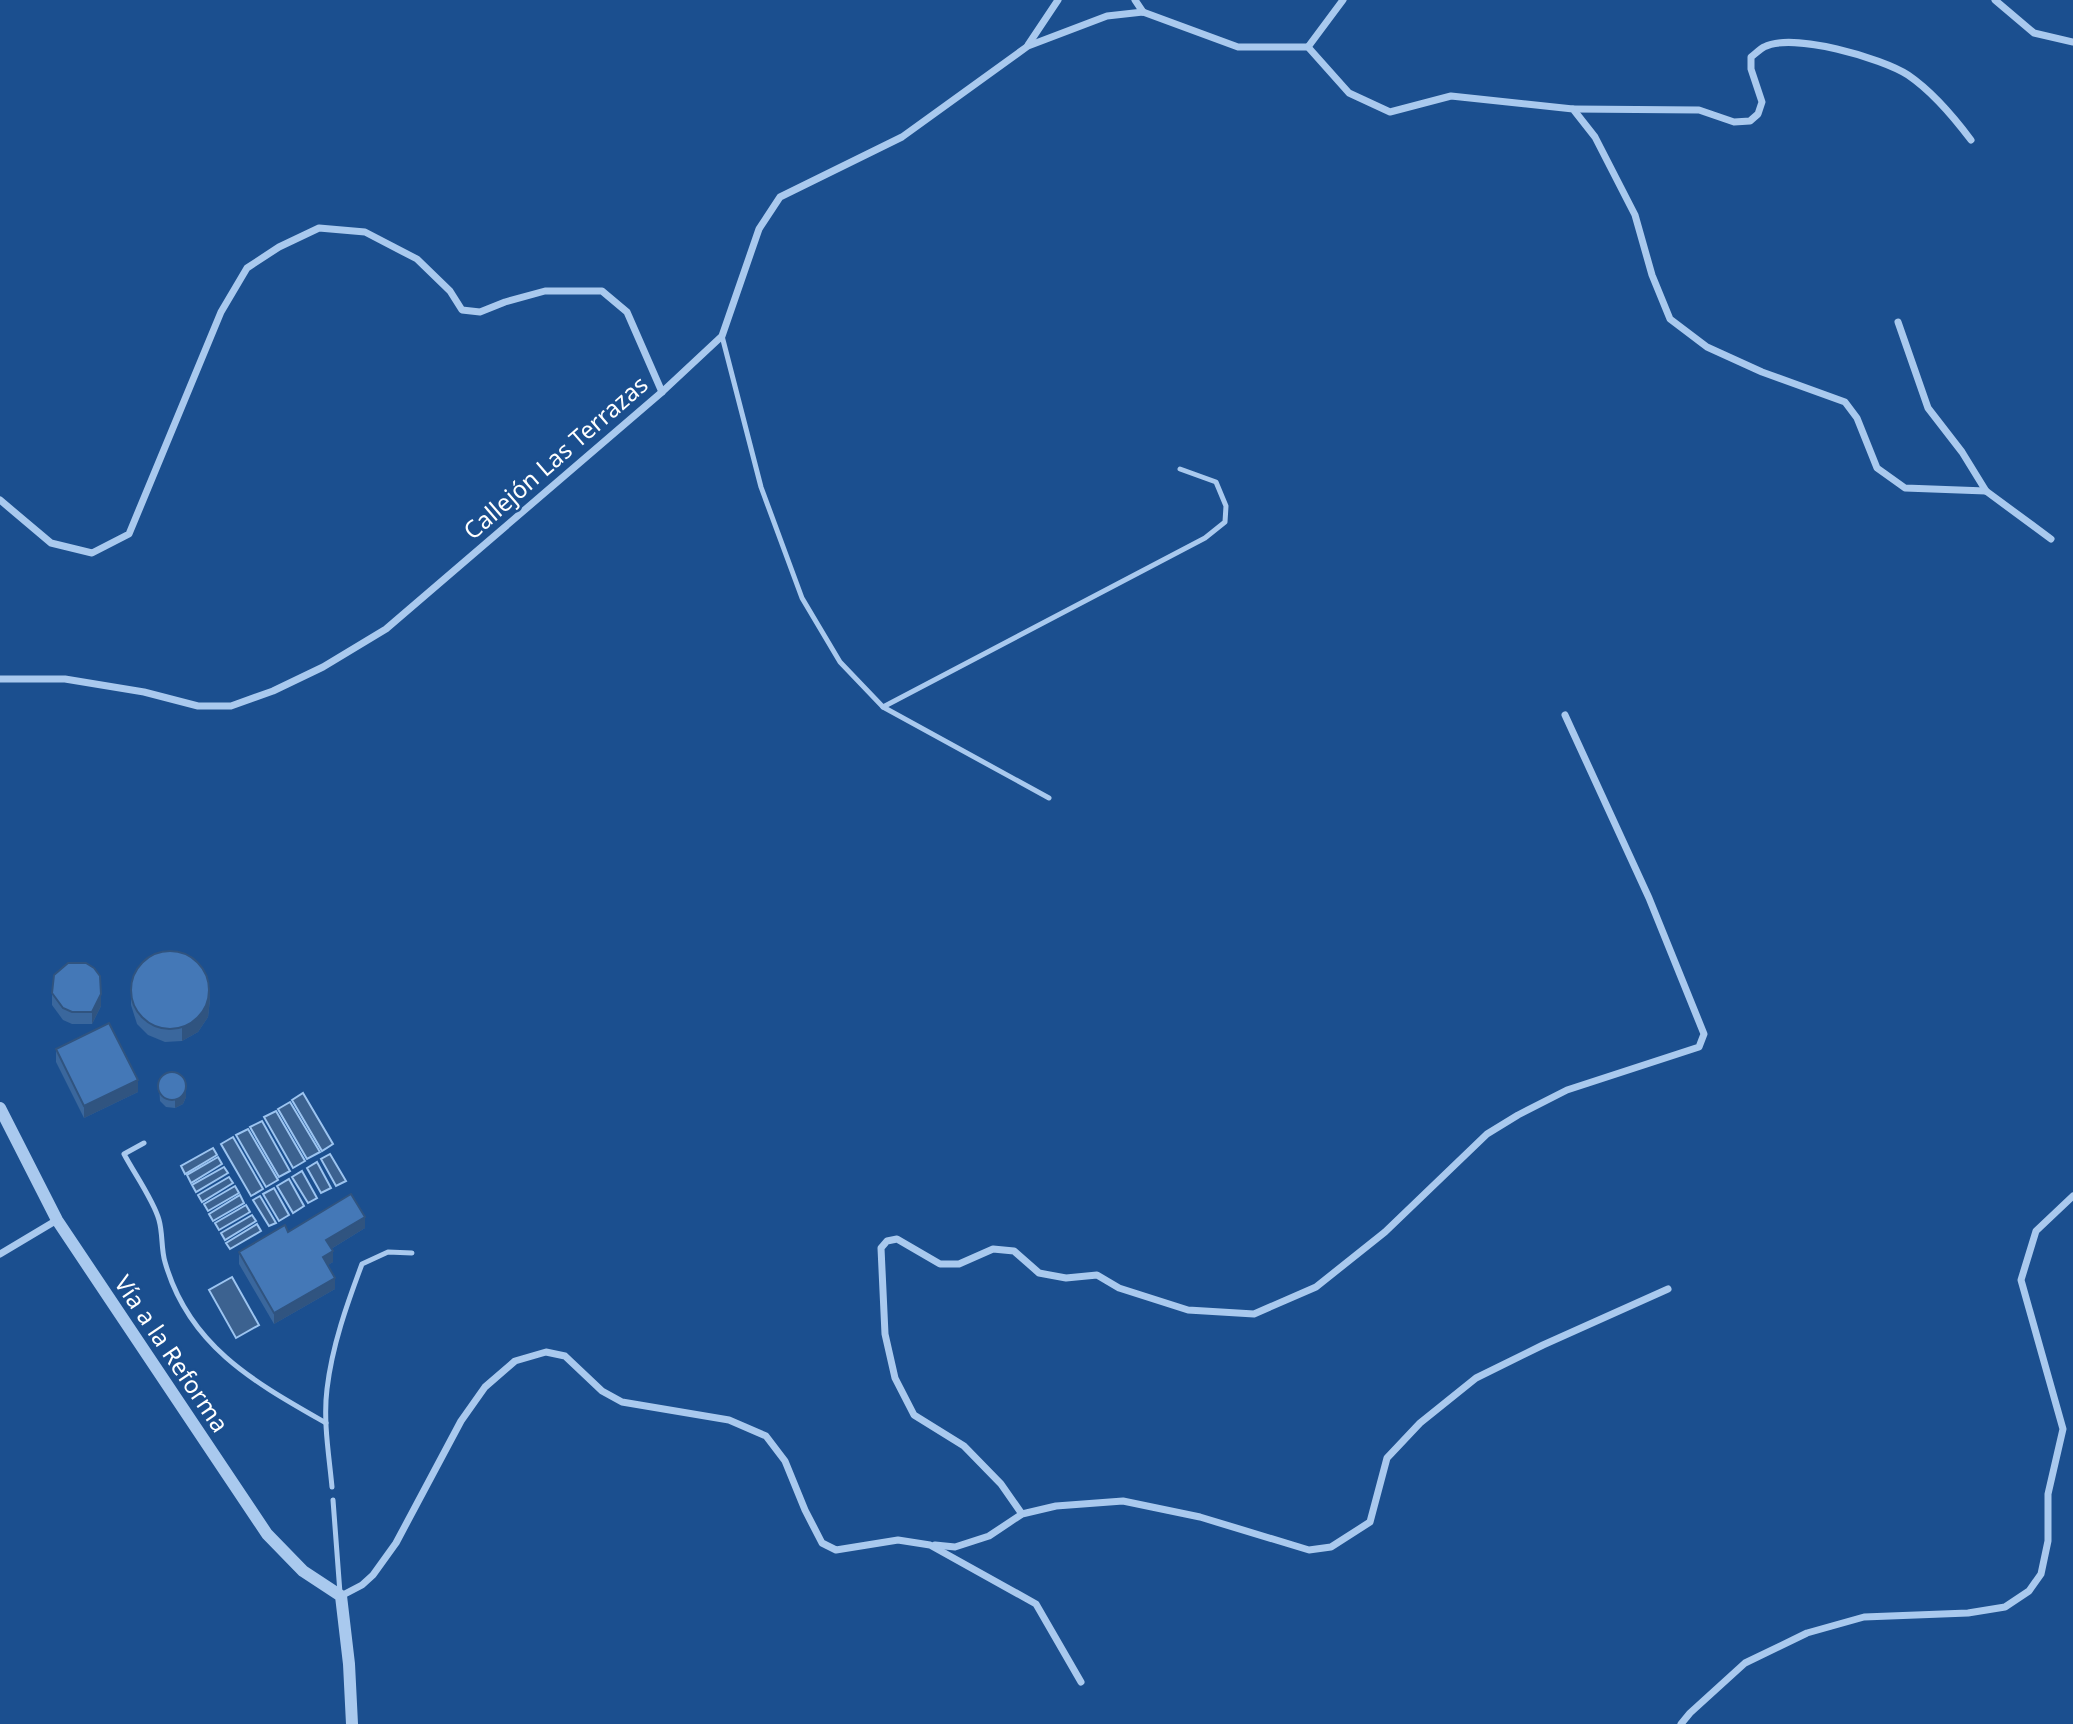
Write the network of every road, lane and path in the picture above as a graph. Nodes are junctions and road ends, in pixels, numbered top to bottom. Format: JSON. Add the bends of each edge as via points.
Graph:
{"nodes":[{"id":1,"x":1058,"y":0,"type":"edge"},
{"id":2,"x":1135,"y":0,"type":"edge"},
{"id":3,"x":1343,"y":0,"type":"edge"},
{"id":4,"x":1995,"y":0,"type":"edge"},
{"id":5,"x":1143,"y":12,"type":"junction"},
{"id":6,"x":2073,"y":42,"type":"edge"},
{"id":7,"x":1028,"y":46,"type":"junction"},
{"id":8,"x":1308,"y":47,"type":"junction"},
{"id":9,"x":1573,"y":109,"type":"junction"},
{"id":10,"x":1971,"y":140,"type":"dead end"},
{"id":11,"x":1898,"y":322,"type":"dead end"},
{"id":12,"x":722,"y":336,"type":"junction"},
{"id":13,"x":662,"y":392,"type":"junction"},
{"id":14,"x":1180,"y":469,"type":"dead end"},
{"id":15,"x":1986,"y":491,"type":"junction"},
{"id":16,"x":0,"y":500,"type":"edge"},
{"id":17,"x":2051,"y":539,"type":"dead end"},
{"id":18,"x":0,"y":679,"type":"edge"},
{"id":19,"x":883,"y":707,"type":"junction"},
{"id":20,"x":1565,"y":715,"type":"dead end"},
{"id":21,"x":1049,"y":797,"type":"dead end"},
{"id":22,"x":0,"y":1108,"type":"edge"},
{"id":23,"x":144,"y":1143,"type":"dead end"},
{"id":24,"x":2073,"y":1196,"type":"edge"},
{"id":25,"x":57,"y":1220,"type":"junction"},
{"id":26,"x":412,"y":1253,"type":"dead end"},
{"id":27,"x":0,"y":1254,"type":"edge"},
{"id":28,"x":1668,"y":1289,"type":"dead end"},
{"id":29,"x":326,"y":1423,"type":"junction"},
{"id":30,"x":332,"y":1487,"type":"dead end"},
{"id":31,"x":333,"y":1500,"type":"dead end"},
{"id":32,"x":1022,"y":1514,"type":"junction"},
{"id":33,"x":930,"y":1545,"type":"junction"},
{"id":34,"x":341,"y":1596,"type":"junction"},
{"id":35,"x":1080,"y":1682,"type":"dead end"},
{"id":36,"x":352,"y":1724,"type":"edge"},
{"id":37,"x":1681,"y":1724,"type":"edge"}],
"edges":[{"from":1,"to":7,"type":"street"},
{"from":2,"to":5,"type":"street"},
{"from":3,"to":8,"type":"street"},
{"from":4,"to":6,"type":"street","via":[[2034,33]]},
{"from":5,"to":7,"type":"street","via":[[1107,16]]},
{"from":5,"to":8,"type":"street","via":[[1238,47]]},
{"from":7,"to":12,"type":"street","name":"Callejón Las Terrazas","via":[[902,137],[780,197],[760,229]]},
{"from":8,"to":9,"type":"street","via":[[1349,93],[1390,112],[1451,96]]},
{"from":9,"to":10,"type":"street","via":[[1699,110],[1734,122],[1750,121],[1762,102],[1751,57],[1765,46],[1823,44],[1907,75],[1950,111]]},
{"from":9,"to":15,"type":"street","via":[[1595,137],[1635,215],[1670,319],[1707,347],[1845,402],[1857,418],[1877,468],[1905,488]]},
{"from":11,"to":15,"type":"street","via":[[1928,408]]},
{"from":12,"to":13,"type":"street","name":"Callejón Las Terrazas"},
{"from":12,"to":19,"type":"lane","via":[[761,487],[802,598],[840,662]]},
{"from":13,"to":16,"type":"street","via":[[628,312],[602,291],[545,291],[480,312],[462,310],[450,290],[417,259],[365,232],[318,228],[247,268],[221,312],[129,534],[92,553],[51,543]]},
{"from":13,"to":18,"type":"street","name":"Callejón Las Terrazas","via":[[386,629],[273,691],[231,706],[198,706],[65,679]]},
{"from":14,"to":19,"type":"lane","via":[[1216,482],[1226,506],[1225,522],[1205,538]]},
{"from":15,"to":17,"type":"street"},
{"from":19,"to":21,"type":"lane"},
{"from":20,"to":32,"type":"street","via":[[1649,898],[1704,1034],[1699,1047],[1567,1090],[1518,1115],[1487,1134],[1385,1232],[1316,1287],[1254,1314],[1188,1310],[1119,1288],[1097,1275],[1066,1278],[1039,1273],[1014,1251],[993,1249],[958,1264],[940,1265],[897,1239],[887,1241],[881,1248],[885,1334],[895,1378],[914,1415],[964,1446]]},
{"from":22,"to":25,"type":"street","name":"Vía a la Reforma"},
{"from":23,"to":29,"type":"lane","via":[[124,1154],[159,1219],[165,1262],[195,1325],[221,1355]]},
{"from":24,"to":37,"type":"street","via":[[2036,1231],[2021,1280],[2063,1429],[2048,1494],[2048,1541],[2041,1574],[2029,1591],[2005,1607],[1864,1617],[1807,1633],[1745,1663]]},
{"from":25,"to":27,"type":"street"},
{"from":25,"to":34,"type":"street","name":"Vía a la Reforma","via":[[267,1534],[303,1571]]},
{"from":26,"to":29,"type":"lane","via":[[388,1252],[362,1264],[344,1312],[327,1390]]},
{"from":28,"to":32,"type":"street","via":[[1476,1378],[1420,1423],[1387,1458],[1370,1522],[1331,1547],[1309,1550],[1200,1517],[1123,1501],[1056,1506]]},
{"from":29,"to":30,"type":"lane"},
{"from":31,"to":34,"type":"lane"},
{"from":32,"to":33,"type":"street","via":[[989,1536],[956,1547]]},
{"from":33,"to":34,"type":"street","via":[[898,1540],[836,1550],[822,1543],[785,1461],[766,1436],[729,1420],[622,1402],[602,1391],[565,1356],[546,1352],[514,1361],[485,1387],[461,1421],[396,1543],[373,1575]]},
{"from":33,"to":35,"type":"street","via":[[1036,1604]]},
{"from":34,"to":36,"type":"street"}]}
